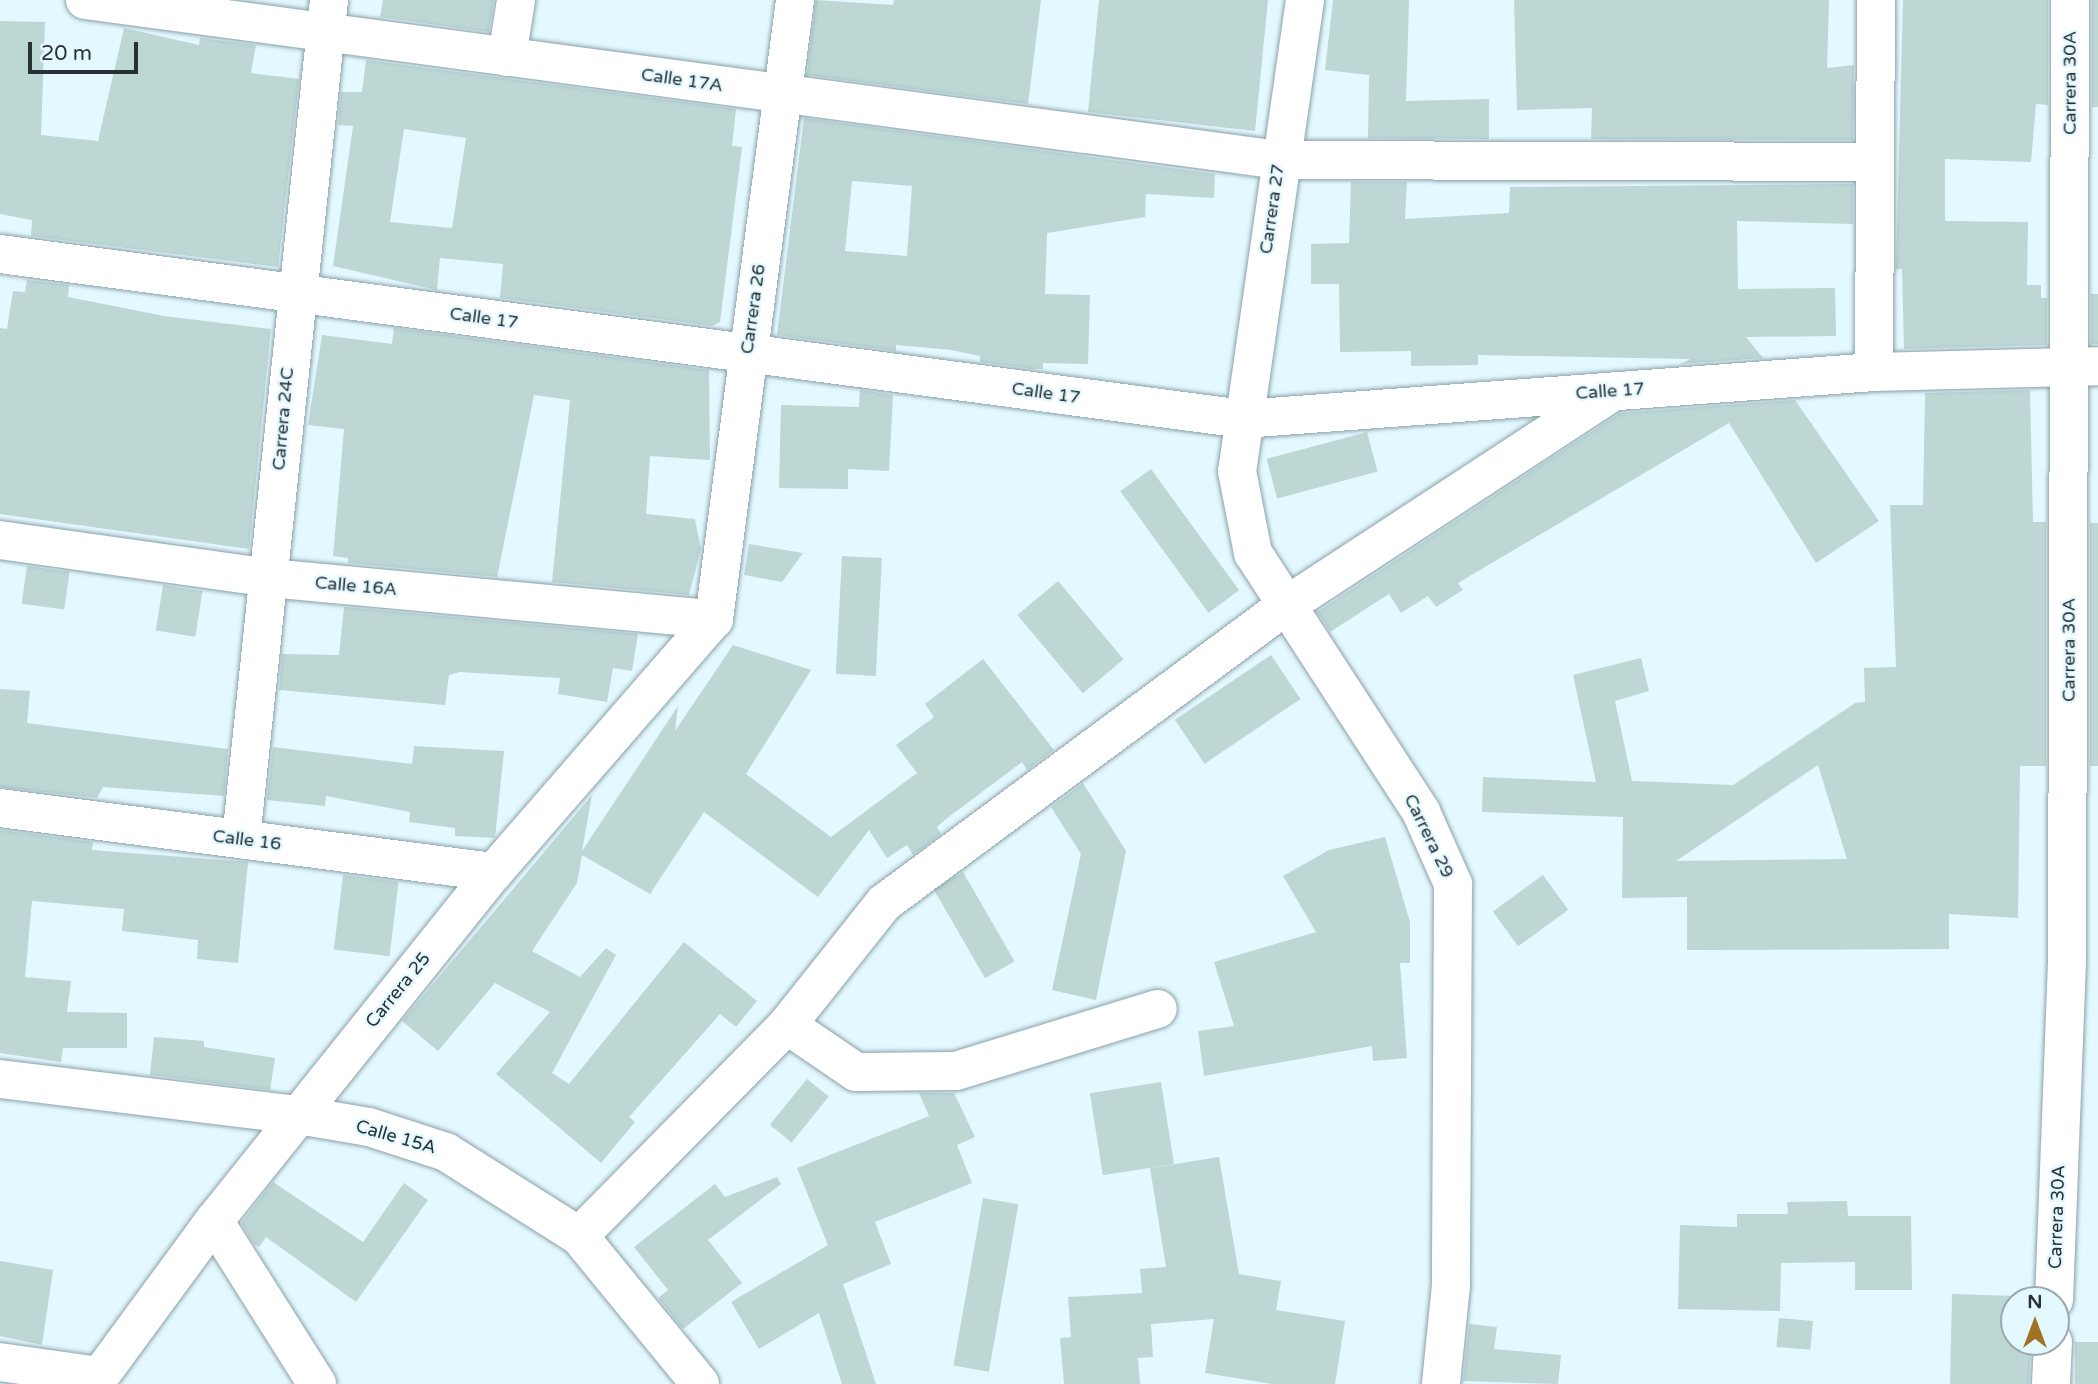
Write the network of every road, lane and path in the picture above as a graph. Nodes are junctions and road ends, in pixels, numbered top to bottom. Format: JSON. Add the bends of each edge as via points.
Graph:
{"nodes":[{"id":1,"x":85,"y":0,"type":"edge"},
{"id":2,"x":516,"y":0,"type":"edge"},
{"id":3,"x":795,"y":0,"type":"edge"},
{"id":4,"x":1305,"y":0,"type":"edge"},
{"id":5,"x":1876,"y":0,"type":"edge"},
{"id":6,"x":2070,"y":0,"type":"edge"},
{"id":7,"x":327,"y":16,"type":"edge"},
{"id":8,"x":508,"y":57,"type":"junction"},
{"id":9,"x":782,"y":93,"type":"junction"},
{"id":10,"x":1279,"y":160,"type":"junction"},
{"id":11,"x":1873,"y":162,"type":"junction"},
{"id":12,"x":0,"y":254,"type":"edge"},
{"id":13,"x":294,"y":293,"type":"junction"},
{"id":14,"x":747,"y":353,"type":"junction"},
{"id":15,"x":2085,"y":366,"type":"edge"},
{"id":16,"x":1874,"y":372,"type":"junction"},
{"id":17,"x":1615,"y":391,"type":"junction"},
{"id":18,"x":1243,"y":419,"type":"junction"},
{"id":19,"x":0,"y":540,"type":"edge"},
{"id":20,"x":269,"y":578,"type":"junction"},
{"id":21,"x":1284,"y":607,"type":"junction"},
{"id":22,"x":715,"y":619,"type":"junction"},
{"id":23,"x":0,"y":807,"type":"edge"},
{"id":24,"x":240,"y":839,"type":"junction"},
{"id":25,"x":494,"y":872,"type":"junction"},
{"id":26,"x":1158,"y":1009,"type":"dead end"},
{"id":27,"x":787,"y":1025,"type":"junction"},
{"id":28,"x":0,"y":1079,"type":"edge"},
{"id":29,"x":298,"y":1115,"type":"junction"},
{"id":30,"x":214,"y":1220,"type":"junction"},
{"id":31,"x":579,"y":1237,"type":"junction"},
{"id":32,"x":2055,"y":1286,"type":"edge"},
{"id":33,"x":2052,"y":1356,"type":"edge"},
{"id":34,"x":0,"y":1362,"type":"edge"},
{"id":35,"x":317,"y":1384,"type":"edge"},
{"id":36,"x":699,"y":1384,"type":"edge"},
{"id":37,"x":1441,"y":1384,"type":"edge"},
{"id":38,"x":2051,"y":1384,"type":"edge"}],
"edges":[{"from":1,"to":7,"type":"street","name":"Calle 17A"},
{"from":2,"to":8,"type":"street"},
{"from":3,"to":9,"type":"street","name":"Carrera 26"},
{"from":4,"to":10,"type":"street","name":"Carrera 27"},
{"from":5,"to":11,"type":"street"},
{"from":6,"to":15,"type":"street","name":"Carrera 30A"},
{"from":7,"to":8,"type":"street","name":"Calle 17A"},
{"from":7,"to":13,"type":"street","name":"Carrera 24C"},
{"from":8,"to":9,"type":"street","name":"Calle 17A"},
{"from":9,"to":10,"type":"street","name":"Calle 17A"},
{"from":9,"to":14,"type":"street","name":"Carrera 26"},
{"from":10,"to":11,"type":"street","name":"Calle 17A"},
{"from":10,"to":18,"type":"street","name":"Carrera 27"},
{"from":11,"to":16,"type":"street"},
{"from":12,"to":13,"type":"street","name":"Calle 17"},
{"from":13,"to":14,"type":"street","name":"Calle 17"},
{"from":13,"to":20,"type":"street","name":"Carrera 24C"},
{"from":14,"to":18,"type":"street","name":"Calle 17"},
{"from":14,"to":22,"type":"street","name":"Carrera 26"},
{"from":15,"to":16,"type":"street","name":"Calle 17"},
{"from":15,"to":32,"type":"street","name":"Carrera 30A"},
{"from":16,"to":17,"type":"street","name":"Calle 17"},
{"from":17,"to":18,"type":"street","name":"Calle 17"},
{"from":17,"to":21,"type":"street"},
{"from":18,"to":21,"type":"street","name":"Carrera 29","via":[[1237,471],[1242,513],[1253,553]]},
{"from":19,"to":20,"type":"street","name":"Calle 16A"},
{"from":20,"to":22,"type":"street","name":"Calle 16A"},
{"from":20,"to":24,"type":"street","name":"Carrera 24C"},
{"from":21,"to":27,"type":"street","via":[[884,903]]},
{"from":21,"to":37,"type":"street","name":"Carrera 29","via":[[1421,812],[1453,884],[1451,1285]]},
{"from":22,"to":25,"type":"street","name":"Carrera 25"},
{"from":23,"to":24,"type":"street","name":"Calle 16"},
{"from":24,"to":25,"type":"street","name":"Calle 16"},
{"from":25,"to":29,"type":"street","name":"Carrera 25"},
{"from":26,"to":27,"type":"street","via":[[956,1071],[856,1072]]},
{"from":27,"to":31,"type":"street"},
{"from":28,"to":29,"type":"street","name":"Calle 15A"},
{"from":29,"to":30,"type":"street","name":"Carrera 25"},
{"from":29,"to":31,"type":"street","name":"Calle 15A","via":[[369,1127],[446,1152]]},
{"from":30,"to":34,"type":"street","name":"Carrera 25","via":[[100,1376]]},
{"from":30,"to":35,"type":"street"},
{"from":31,"to":36,"type":"street","name":"Calle 15A"},
{"from":33,"to":38,"type":"street"}]}
